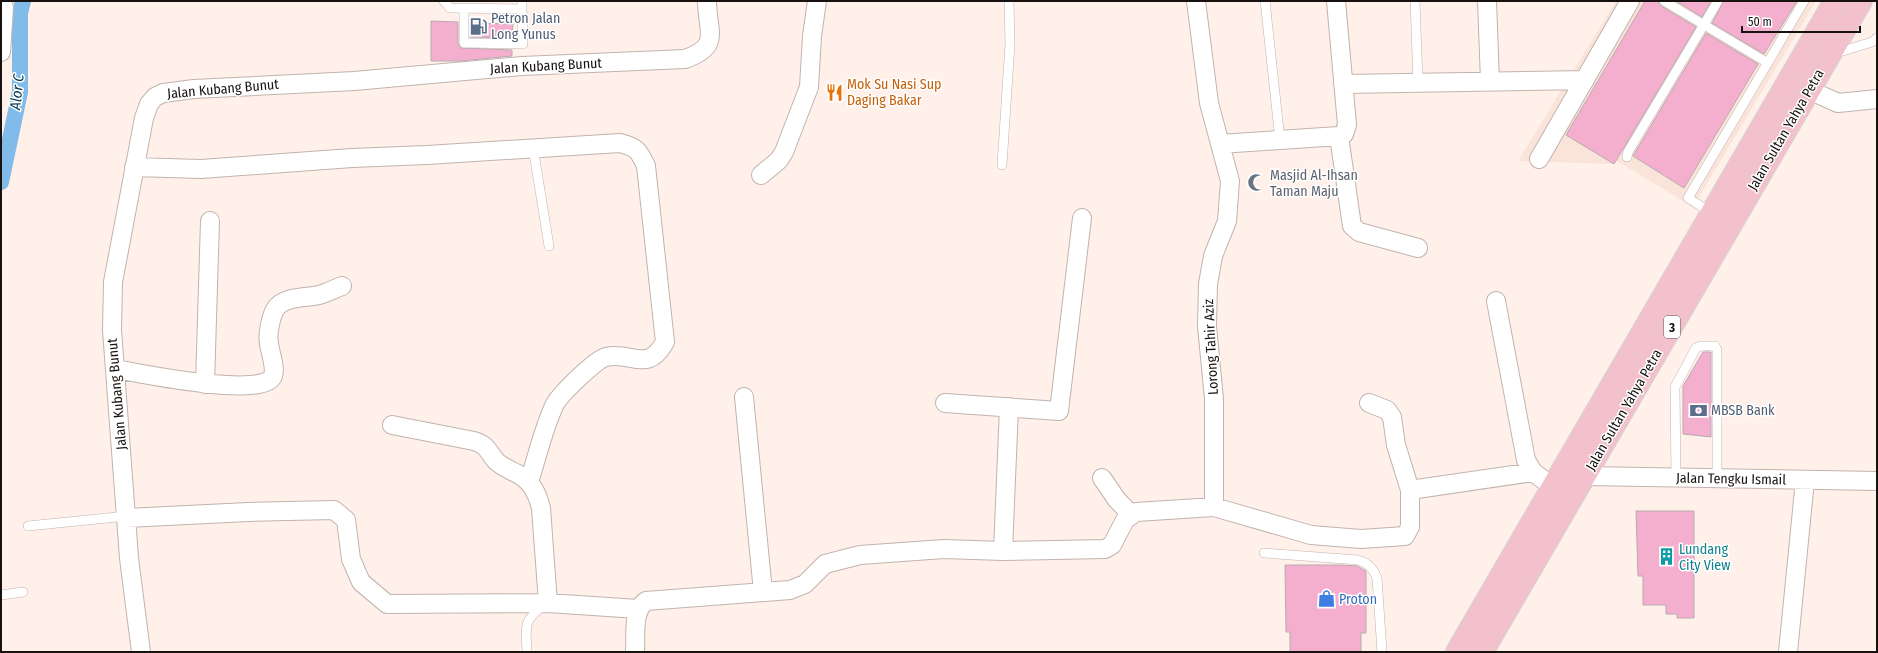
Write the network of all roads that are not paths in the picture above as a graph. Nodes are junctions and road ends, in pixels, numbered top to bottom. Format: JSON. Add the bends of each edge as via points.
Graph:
{"nodes":[{"id":1,"x":444,"y":1,"type":"edge"},
{"id":2,"x":707,"y":1,"type":"edge"},
{"id":3,"x":817,"y":1,"type":"edge"},
{"id":4,"x":1009,"y":1,"type":"edge"},
{"id":5,"x":1196,"y":1,"type":"edge"},
{"id":6,"x":1265,"y":1,"type":"edge"},
{"id":7,"x":1336,"y":1,"type":"edge"},
{"id":8,"x":1415,"y":1,"type":"edge"},
{"id":9,"x":1486,"y":1,"type":"edge"},
{"id":10,"x":1630,"y":1,"type":"edge"},
{"id":11,"x":1664,"y":1,"type":"edge"},
{"id":12,"x":1718,"y":1,"type":"edge"},
{"id":13,"x":1804,"y":1,"type":"edge"},
{"id":14,"x":1835,"y":1,"type":"edge"},
{"id":15,"x":1861,"y":1,"type":"edge"},
{"id":16,"x":3,"y":4,"type":"edge"},
{"id":17,"x":522,"y":5,"type":"edge"},
{"id":18,"x":464,"y":8,"type":"junction"},
{"id":19,"x":1704,"y":25,"type":"junction"},
{"id":20,"x":1877,"y":38,"type":"edge"},
{"id":21,"x":1,"y":52,"type":"edge"},
{"id":22,"x":1829,"y":55,"type":"junction"},
{"id":23,"x":1768,"y":63,"type":"junction"},
{"id":24,"x":1585,"y":80,"type":"junction"},
{"id":25,"x":1490,"y":81,"type":"junction"},
{"id":26,"x":1418,"y":82,"type":"junction"},
{"id":27,"x":1343,"y":84,"type":"junction"},
{"id":28,"x":1809,"y":90,"type":"junction"},
{"id":29,"x":1877,"y":99,"type":"edge"},
{"id":30,"x":1339,"y":136,"type":"junction"},
{"id":31,"x":1280,"y":140,"type":"junction"},
{"id":32,"x":1220,"y":144,"type":"junction"},
{"id":33,"x":533,"y":148,"type":"junction"},
{"id":34,"x":1627,"y":157,"type":"dead end"},
{"id":35,"x":1539,"y":159,"type":"dead end"},
{"id":36,"x":1002,"y":165,"type":"dead end"},
{"id":37,"x":134,"y":167,"type":"junction"},
{"id":38,"x":761,"y":176,"type":"dead end"},
{"id":39,"x":1712,"y":213,"type":"junction"},
{"id":40,"x":1082,"y":218,"type":"dead end"},
{"id":41,"x":210,"y":221,"type":"dead end"},
{"id":42,"x":549,"y":246,"type":"dead end"},
{"id":43,"x":1418,"y":248,"type":"dead end"},
{"id":44,"x":342,"y":286,"type":"dead end"},
{"id":45,"x":1496,"y":301,"type":"dead end"},
{"id":46,"x":116,"y":369,"type":"junction"},
{"id":47,"x":205,"y":384,"type":"junction"},
{"id":48,"x":744,"y":397,"type":"dead end"},
{"id":49,"x":946,"y":403,"type":"dead end"},
{"id":50,"x":1369,"y":403,"type":"dead end"},
{"id":51,"x":1009,"y":407,"type":"junction"},
{"id":52,"x":392,"y":425,"type":"dead end"},
{"id":53,"x":1533,"y":472,"type":"junction"},
{"id":54,"x":1585,"y":476,"type":"junction"},
{"id":55,"x":1102,"y":478,"type":"dead end"},
{"id":56,"x":1676,"y":478,"type":"junction"},
{"id":57,"x":1717,"y":478,"type":"junction"},
{"id":58,"x":1805,"y":480,"type":"junction"},
{"id":59,"x":1877,"y":481,"type":"edge"},
{"id":60,"x":529,"y":482,"type":"junction"},
{"id":61,"x":1553,"y":487,"type":"junction"},
{"id":62,"x":1410,"y":490,"type":"junction"},
{"id":63,"x":1214,"y":507,"type":"junction"},
{"id":64,"x":1132,"y":514,"type":"junction"},
{"id":65,"x":127,"y":517,"type":"junction"},
{"id":66,"x":28,"y":526,"type":"dead end"},
{"id":67,"x":1003,"y":551,"type":"junction"},
{"id":68,"x":1264,"y":553,"type":"dead end"},
{"id":69,"x":23,"y":592,"type":"dead end"},
{"id":70,"x":763,"y":592,"type":"junction"},
{"id":71,"x":1,"y":595,"type":"edge"},
{"id":72,"x":548,"y":603,"type":"junction"},
{"id":73,"x":638,"y":609,"type":"junction"},
{"id":74,"x":141,"y":652,"type":"edge"},
{"id":75,"x":527,"y":652,"type":"edge"},
{"id":76,"x":635,"y":652,"type":"edge"},
{"id":77,"x":1382,"y":652,"type":"edge"},
{"id":78,"x":1457,"y":652,"type":"edge"},
{"id":79,"x":1482,"y":652,"type":"edge"},
{"id":80,"x":1788,"y":652,"type":"edge"}],
"edges":[{"from":1,"to":18,"type":"lane","via":[[450,8]]},
{"from":2,"to":37,"type":"street","name":"Jalan Kubang Bunut","via":[[710,33],[708,46],[698,54],[685,59],[522,66],[354,81],[248,85],[162,93],[155,97],[144,118]]},
{"from":3,"to":38,"type":"street","via":[[809,87],[784,152]]},
{"from":4,"to":36,"type":"lane","via":[[1010,44]]},
{"from":5,"to":32,"type":"street","name":"Lorong Tahir Aziz","via":[[1209,103]]},
{"from":6,"to":31,"type":"lane"},
{"from":7,"to":27,"type":"street"},
{"from":8,"to":26,"type":"lane"},
{"from":9,"to":25,"type":"street"},
{"from":10,"to":24,"type":"street"},
{"from":11,"to":19,"type":"lane"},
{"from":12,"to":19,"type":"lane"},
{"from":13,"to":23,"type":"lane"},
{"from":14,"to":39,"type":"highway","name":"Jalan Sultan Yahya Petra","number":"3"},
{"from":15,"to":22,"type":"highway","name":"Jalan Sultan Yahya Petra","number":"3"},
{"from":16,"to":21,"type":"street"},
{"from":17,"to":18,"type":"lane"},
{"from":17,"to":18,"type":"lane","via":[[523,44],[464,43]]},
{"from":19,"to":23,"type":"lane"},
{"from":19,"to":34,"type":"lane"},
{"from":20,"to":22,"type":"lane","via":[[1872,42]]},
{"from":22,"to":28,"type":"highway","name":"Jalan Sultan Yahya Petra","number":"3"},
{"from":23,"to":39,"type":"lane","via":[[1688,198]]},
{"from":24,"to":25,"type":"street"},
{"from":24,"to":35,"type":"street"},
{"from":25,"to":26,"type":"street"},
{"from":26,"to":27,"type":"street"},
{"from":27,"to":30,"type":"street","via":[[1347,128],[1344,134]]},
{"from":28,"to":29,"type":"street","via":[[1838,103]]},
{"from":28,"to":54,"type":"highway","name":"Jalan Sultan Yahya Petra","number":"3"},
{"from":30,"to":31,"type":"street"},
{"from":30,"to":43,"type":"street","via":[[1352,226],[1359,232]]},
{"from":31,"to":32,"type":"street"},
{"from":32,"to":63,"type":"street","name":"Lorong Tahir Aziz","via":[[1230,181],[1227,220],[1212,256],[1208,284],[1207,326],[1214,399]]},
{"from":33,"to":37,"type":"street","via":[[201,169]]},
{"from":33,"to":42,"type":"lane"},
{"from":33,"to":60,"type":"street","via":[[620,143],[634,146],[641,154],[646,166],[665,342],[658,354],[648,359],[605,357],[586,370],[554,405]]},
{"from":37,"to":46,"type":"street","name":"Jalan Kubang Bunut","via":[[113,282],[112,330]]},
{"from":39,"to":61,"type":"highway","name":"Jalan Sultan Yahya Petra","number":"3"},
{"from":40,"to":51,"type":"street","via":[[1060,410]]},
{"from":41,"to":47,"type":"street"},
{"from":44,"to":47,"type":"street","via":[[319,295],[284,301],[276,308],[268,341],[274,370],[269,381],[243,386]]},
{"from":45,"to":53,"type":"street","via":[[1526,460]]},
{"from":46,"to":47,"type":"street"},
{"from":46,"to":65,"type":"street","name":"Jalan Kubang Bunut"},
{"from":48,"to":70,"type":"street"},
{"from":49,"to":51,"type":"street"},
{"from":50,"to":62,"type":"street","via":[[1387,410],[1392,417],[1396,445]]},
{"from":51,"to":67,"type":"street"},
{"from":52,"to":60,"type":"street","via":[[484,444],[504,468]]},
{"from":53,"to":61,"type":"street"},
{"from":53,"to":62,"type":"street"},
{"from":54,"to":56,"type":"street","name":"Jalan Tengku Ismail"},
{"from":54,"to":79,"type":"highway","name":"Jalan Sultan Yahya Petra","number":"3"},
{"from":55,"to":64,"type":"street","via":[[1117,500]]},
{"from":56,"to":57,"type":"street","name":"Jalan Tengku Ismail"},
{"from":56,"to":57,"type":"lane","via":[[1674,387],[1696,348],[1701,346],[1715,346],[1717,350]]},
{"from":57,"to":58,"type":"street","name":"Jalan Tengku Ismail"},
{"from":58,"to":59,"type":"street","name":"Jalan Tengku Ismail"},
{"from":58,"to":80,"type":"street"},
{"from":60,"to":72,"type":"street","via":[[538,494],[541,508]]},
{"from":61,"to":78,"type":"highway","name":"Jalan Sultan Yahya Petra","number":"3"},
{"from":62,"to":63,"type":"street","via":[[1410,528],[1407,534],[1401,537],[1361,540],[1311,535]]},
{"from":63,"to":64,"type":"street","via":[[1142,511]]},
{"from":64,"to":67,"type":"street","via":[[1112,545],[1105,549]]},
{"from":65,"to":66,"type":"lane"},
{"from":65,"to":72,"type":"street","via":[[334,510],[346,520],[351,559],[361,582],[387,604]]},
{"from":65,"to":74,"type":"street","name":"Jalan Kubang Bunut","via":[[129,558]]},
{"from":67,"to":70,"type":"street","via":[[944,549],[860,555],[825,564],[805,584],[790,590]]},
{"from":68,"to":77,"type":"lane","via":[[1358,560],[1374,569],[1377,578]]},
{"from":69,"to":71,"type":"lane"},
{"from":70,"to":73,"type":"street","via":[[652,599]]},
{"from":72,"to":73,"type":"street"},
{"from":72,"to":75,"type":"lane","via":[[531,615],[526,626]]},
{"from":73,"to":76,"type":"street"}]}
